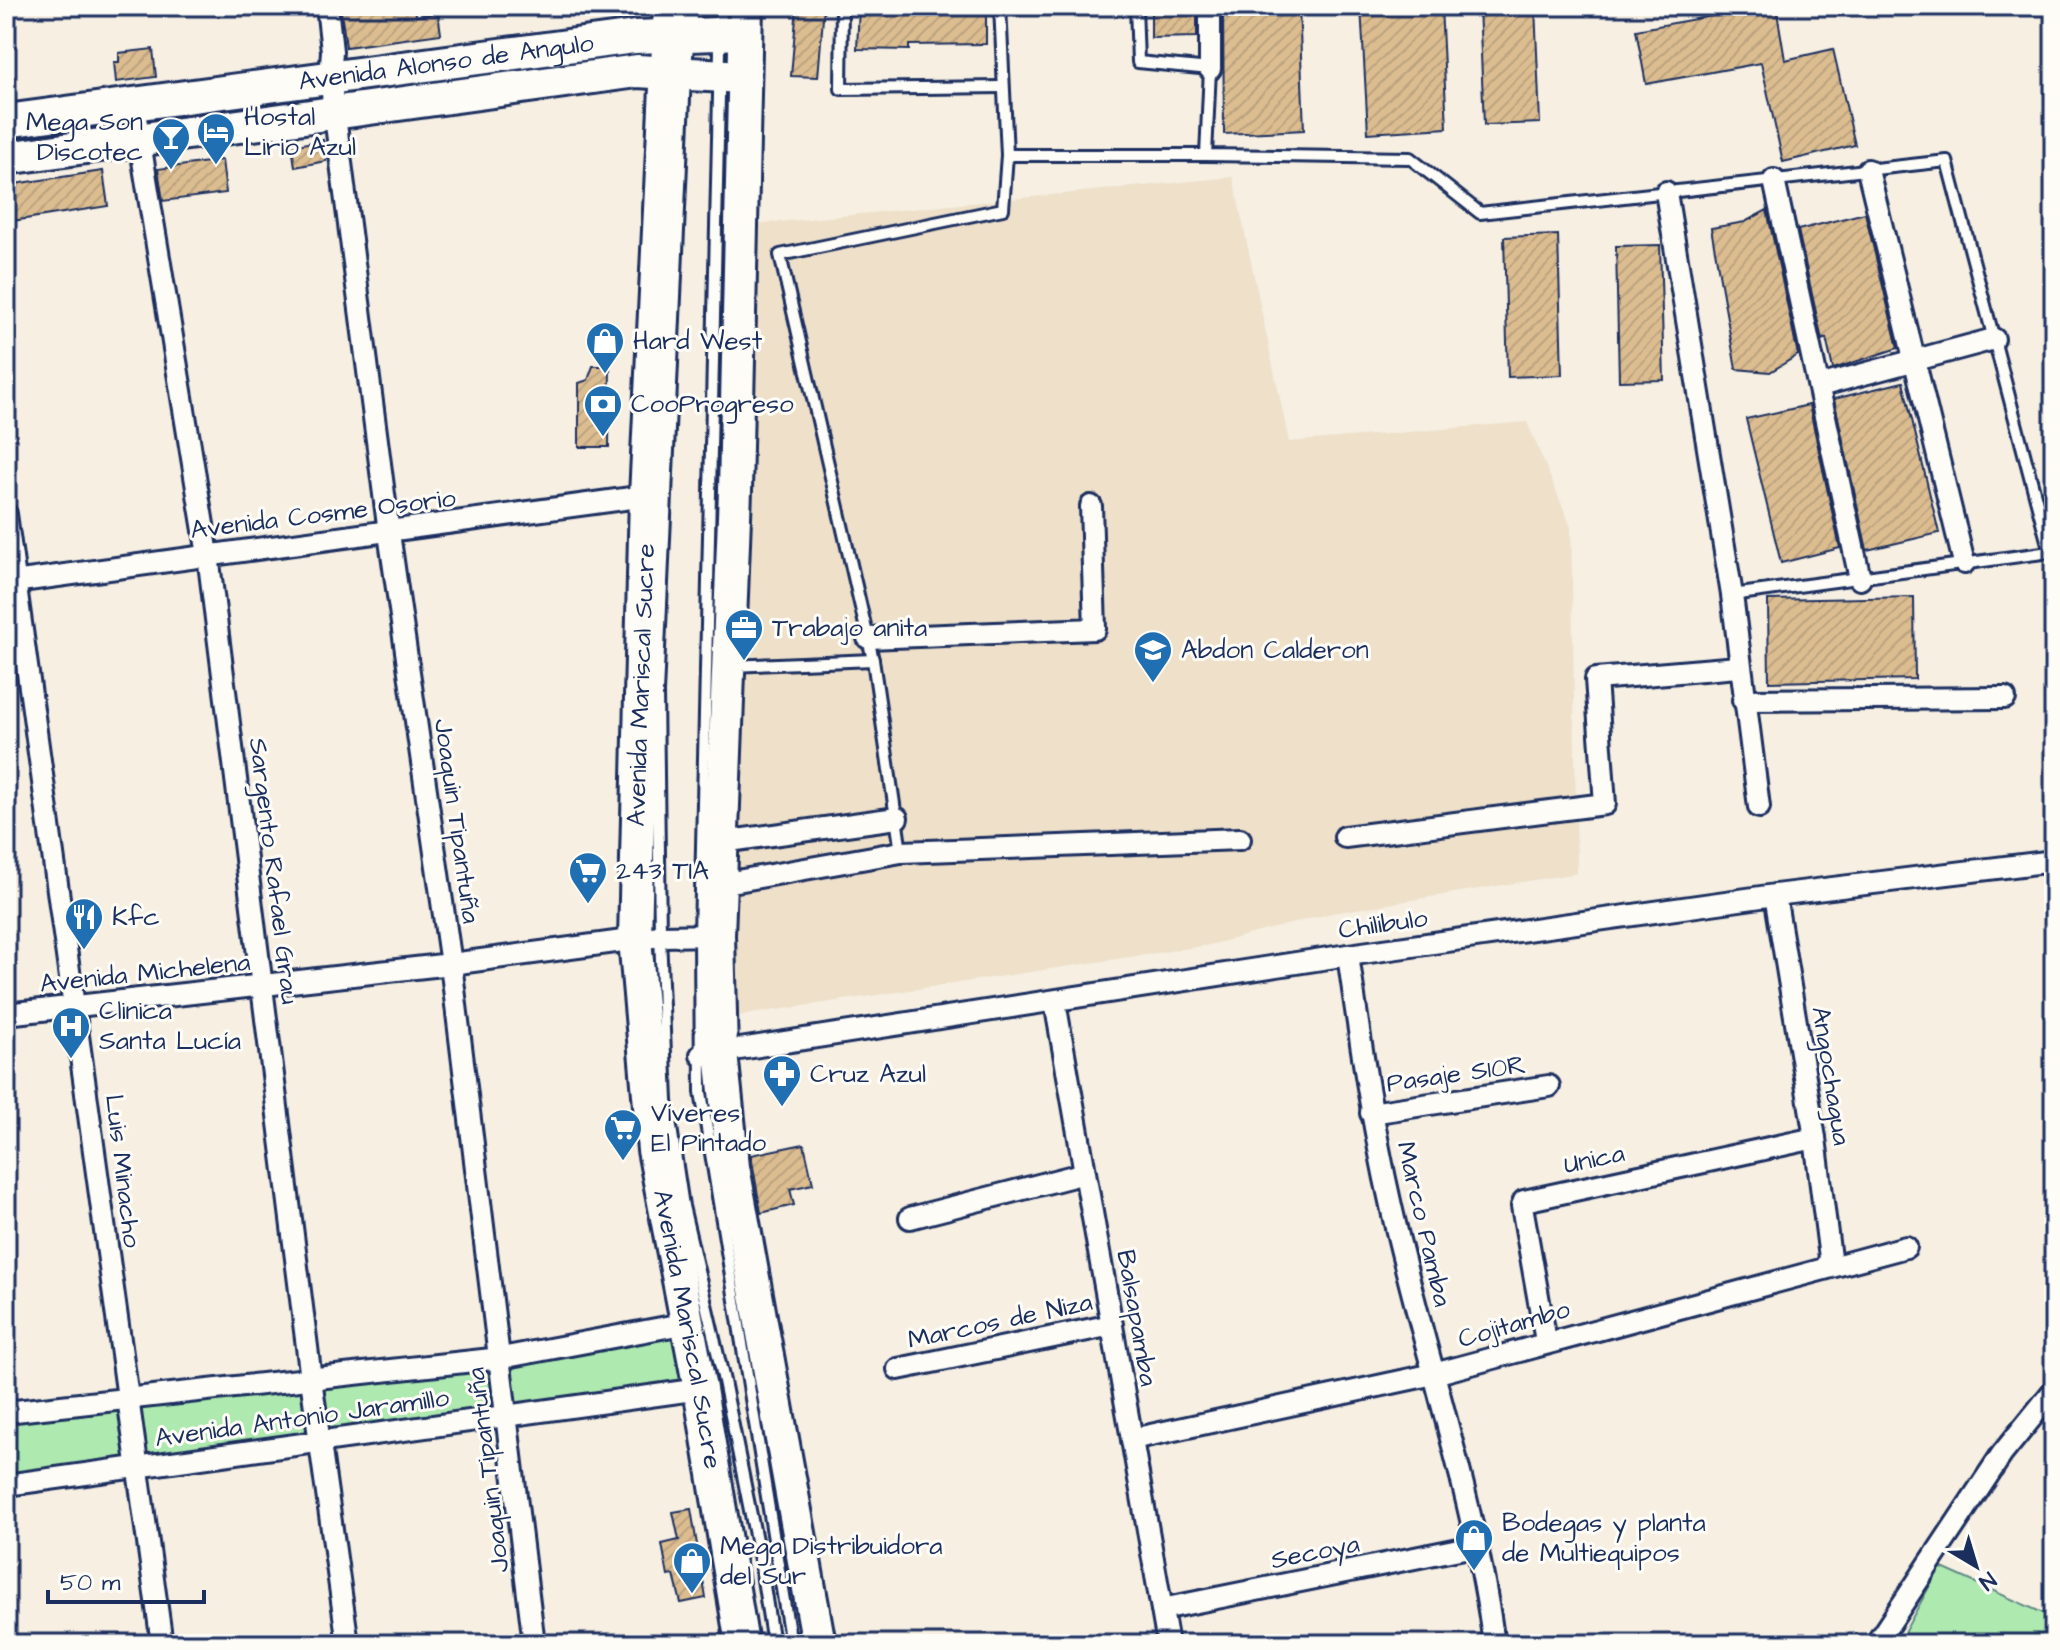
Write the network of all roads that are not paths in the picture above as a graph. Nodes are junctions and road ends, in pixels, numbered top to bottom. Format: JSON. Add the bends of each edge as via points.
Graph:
{"nodes":[{"id":1,"x":327,"y":6,"type":"edge"},
{"id":2,"x":842,"y":6,"type":"edge"},
{"id":3,"x":1000,"y":6,"type":"edge"},
{"id":4,"x":1136,"y":6,"type":"edge"},
{"id":5,"x":1210,"y":6,"type":"edge"},
{"id":6,"x":706,"y":20,"type":"edge"},
{"id":7,"x":1210,"y":69,"type":"junction"},
{"id":8,"x":703,"y":76,"type":"junction"},
{"id":9,"x":330,"y":78,"type":"junction"},
{"id":10,"x":1003,"y":87,"type":"junction"},
{"id":11,"x":134,"y":106,"type":"junction"},
{"id":12,"x":336,"y":112,"type":"junction"},
{"id":13,"x":6,"y":121,"type":"edge"},
{"id":14,"x":139,"y":139,"type":"junction"},
{"id":15,"x":1007,"y":155,"type":"junction"},
{"id":16,"x":1206,"y":155,"type":"junction"},
{"id":17,"x":6,"y":158,"type":"edge"},
{"id":18,"x":1868,"y":170,"type":"junction"},
{"id":19,"x":1774,"y":180,"type":"junction"},
{"id":20,"x":1666,"y":192,"type":"junction"},
{"id":21,"x":1994,"y":339,"type":"junction"},
{"id":22,"x":1819,"y":386,"type":"junction"},
{"id":23,"x":646,"y":496,"type":"junction"},
{"id":24,"x":1091,"y":506,"type":"dead end"},
{"id":25,"x":6,"y":514,"type":"edge"},
{"id":26,"x":389,"y":533,"type":"junction"},
{"id":27,"x":208,"y":555,"type":"junction"},
{"id":28,"x":1964,"y":563,"type":"junction"},
{"id":29,"x":1860,"y":579,"type":"junction"},
{"id":30,"x":11,"y":583,"type":"edge"},
{"id":31,"x":1732,"y":595,"type":"junction"},
{"id":32,"x":868,"y":638,"type":"junction"},
{"id":33,"x":873,"y":660,"type":"junction"},
{"id":34,"x":729,"y":666,"type":"junction"},
{"id":35,"x":1738,"y":667,"type":"junction"},
{"id":36,"x":2005,"y":698,"type":"dead end"},
{"id":37,"x":1743,"y":700,"type":"junction"},
{"id":38,"x":1759,"y":807,"type":"dead end"},
{"id":39,"x":897,"y":818,"type":"junction"},
{"id":40,"x":1345,"y":837,"type":"dead end"},
{"id":41,"x":1240,"y":839,"type":"dead end"},
{"id":42,"x":722,"y":842,"type":"junction"},
{"id":43,"x":901,"y":852,"type":"junction"},
{"id":44,"x":2054,"y":861,"type":"edge"},
{"id":45,"x":720,"y":884,"type":"junction"},
{"id":46,"x":1775,"y":895,"type":"junction"},
{"id":47,"x":709,"y":935,"type":"junction"},
{"id":48,"x":647,"y":938,"type":"junction"},
{"id":49,"x":1348,"y":955,"type":"junction"},
{"id":50,"x":451,"y":964,"type":"junction"},
{"id":51,"x":263,"y":986,"type":"junction"},
{"id":52,"x":1055,"y":1002,"type":"junction"},
{"id":53,"x":75,"y":1005,"type":"junction"},
{"id":54,"x":6,"y":1014,"type":"edge"},
{"id":55,"x":711,"y":1054,"type":"junction"},
{"id":56,"x":1549,"y":1086,"type":"dead end"},
{"id":57,"x":1371,"y":1113,"type":"junction"},
{"id":58,"x":1815,"y":1138,"type":"junction"},
{"id":59,"x":1085,"y":1173,"type":"junction"},
{"id":60,"x":910,"y":1218,"type":"dead end"},
{"id":61,"x":1906,"y":1247,"type":"dead end"},
{"id":62,"x":1827,"y":1266,"type":"junction"},
{"id":63,"x":688,"y":1323,"type":"junction"},
{"id":64,"x":1112,"y":1325,"type":"junction"},
{"id":65,"x":1546,"y":1341,"type":"junction"},
{"id":66,"x":501,"y":1358,"type":"junction"},
{"id":67,"x":898,"y":1369,"type":"dead end"},
{"id":68,"x":1434,"y":1374,"type":"junction"},
{"id":69,"x":311,"y":1379,"type":"junction"},
{"id":70,"x":700,"y":1389,"type":"junction"},
{"id":71,"x":2054,"y":1390,"type":"edge"},
{"id":72,"x":126,"y":1398,"type":"junction"},
{"id":73,"x":6,"y":1412,"type":"edge"},
{"id":74,"x":509,"y":1415,"type":"junction"},
{"id":75,"x":1132,"y":1439,"type":"junction"},
{"id":76,"x":320,"y":1443,"type":"junction"},
{"id":77,"x":138,"y":1467,"type":"junction"},
{"id":78,"x":6,"y":1485,"type":"edge"},
{"id":79,"x":1479,"y":1545,"type":"junction"},
{"id":80,"x":1162,"y":1609,"type":"junction"},
{"id":81,"x":806,"y":1642,"type":"edge"},
{"id":82,"x":162,"y":1644,"type":"edge"},
{"id":83,"x":348,"y":1644,"type":"edge"},
{"id":84,"x":534,"y":1644,"type":"edge"},
{"id":85,"x":742,"y":1644,"type":"edge"},
{"id":86,"x":773,"y":1644,"type":"edge"},
{"id":87,"x":1168,"y":1644,"type":"edge"},
{"id":88,"x":1494,"y":1644,"type":"edge"},
{"id":89,"x":1876,"y":1644,"type":"edge"}],
"edges":[{"from":1,"to":9,"type":"street","name":"Joaquin Tipantuña"},
{"from":2,"to":10,"type":"lane","via":[[841,89]]},
{"from":3,"to":10,"type":"lane"},
{"from":4,"to":7,"type":"lane","via":[[1138,62]]},
{"from":5,"to":7,"type":"street"},
{"from":6,"to":8,"type":"main road","name":"Avenida Mariscal Sucre"},
{"from":6,"to":8,"type":"main road","name":"Avenida Mariscal Sucre"},
{"from":6,"to":9,"type":"main road","name":"Avenida Alonso de Angulo","via":[[635,37]]},
{"from":7,"to":16,"type":"lane"},
{"from":8,"to":12,"type":"main road","name":"Avenida Alonso de Angulo","via":[[637,71]]},
{"from":8,"to":23,"type":"main road","name":"Avenida Mariscal Sucre"},
{"from":8,"to":34,"type":"main road","name":"Avenida Mariscal Sucre"},
{"from":8,"to":47,"type":"lane","via":[[713,482]]},
{"from":8,"to":48,"type":"lane","via":[[657,693]]},
{"from":9,"to":11,"type":"main road","name":"Avenida Alonso de Angulo"},
{"from":9,"to":12,"type":"street","name":"Joaquin Tipantuña"},
{"from":10,"to":15,"type":"lane"},
{"from":11,"to":13,"type":"main road","name":"Avenida Alonso de Angulo"},
{"from":11,"to":14,"type":"street","name":"Sargento Rafael Grau"},
{"from":12,"to":14,"type":"main road","name":"Avenida Alonso de Angulo"},
{"from":12,"to":26,"type":"street","name":"Joaquin Tipantuña"},
{"from":14,"to":17,"type":"main road","name":"Avenida Alonso de Angulo"},
{"from":14,"to":27,"type":"street","name":"Sargento Rafael Grau"},
{"from":15,"to":16,"type":"lane"},
{"from":15,"to":32,"type":"lane","via":[[1003,209],[780,255]]},
{"from":16,"to":20,"type":"lane","via":[[1410,158],[1480,213]]},
{"from":18,"to":19,"type":"lane"},
{"from":18,"to":21,"type":"lane","via":[[1947,161]]},
{"from":18,"to":28,"type":"street"},
{"from":19,"to":20,"type":"lane"},
{"from":19,"to":22,"type":"street"},
{"from":20,"to":31,"type":"street"},
{"from":21,"to":22,"type":"street"},
{"from":21,"to":28,"type":"lane","via":[[2050,552]]},
{"from":22,"to":29,"type":"street"},
{"from":23,"to":26,"type":"street","name":"Avenida Cosme Osorio"},
{"from":23,"to":48,"type":"main road","name":"Avenida Mariscal Sucre"},
{"from":24,"to":32,"type":"street","via":[[1095,629]]},
{"from":25,"to":30,"type":"street","name":"Luis Minacho"},
{"from":26,"to":27,"type":"street","name":"Avenida Cosme Osorio"},
{"from":26,"to":50,"type":"street","name":"Joaquin Tipantuña"},
{"from":27,"to":30,"type":"street","name":"Avenida Cosme Osorio"},
{"from":27,"to":51,"type":"street","name":"Sargento Rafael Grau"},
{"from":28,"to":29,"type":"lane"},
{"from":29,"to":31,"type":"lane"},
{"from":30,"to":53,"type":"street","name":"Luis Minacho"},
{"from":31,"to":35,"type":"street"},
{"from":32,"to":33,"type":"lane"},
{"from":33,"to":34,"type":"lane"},
{"from":33,"to":39,"type":"lane"},
{"from":34,"to":42,"type":"main road","name":"Avenida Mariscal Sucre"},
{"from":35,"to":37,"type":"street"},
{"from":35,"to":40,"type":"street","via":[[1596,679],[1605,804]]},
{"from":36,"to":37,"type":"street"},
{"from":37,"to":38,"type":"street"},
{"from":39,"to":42,"type":"street"},
{"from":39,"to":43,"type":"lane"},
{"from":41,"to":43,"type":"street"},
{"from":42,"to":45,"type":"main road","name":"Avenida Mariscal Sucre"},
{"from":43,"to":45,"type":"street"},
{"from":44,"to":46,"type":"street","name":"Chilibulo"},
{"from":45,"to":47,"type":"main road","name":"Avenida Mariscal Sucre"},
{"from":46,"to":49,"type":"street","name":"Chilibulo"},
{"from":46,"to":58,"type":"street","name":"Angochagua"},
{"from":47,"to":48,"type":"street","name":"Avenida Michelena"},
{"from":47,"to":55,"type":"main road","name":"Avenida Mariscal Sucre"},
{"from":48,"to":50,"type":"street","name":"Avenida Michelena"},
{"from":48,"to":63,"type":"main road","name":"Avenida Mariscal Sucre","via":[[654,1150]]},
{"from":48,"to":86,"type":"lane","via":[[683,1206],[724,1381]]},
{"from":49,"to":52,"type":"street","name":"Chilibulo"},
{"from":49,"to":57,"type":"street","name":"Marco Pamba"},
{"from":50,"to":51,"type":"street","name":"Avenida Michelena"},
{"from":50,"to":66,"type":"street","name":"Joaquin Tipantuña"},
{"from":51,"to":53,"type":"street","name":"Avenida Michelena"},
{"from":51,"to":69,"type":"street","name":"Sargento Rafael Grau"},
{"from":52,"to":55,"type":"street","name":"Chilibulo"},
{"from":52,"to":59,"type":"street","name":"Balsapamba"},
{"from":53,"to":54,"type":"street","name":"Avenida Michelena"},
{"from":53,"to":72,"type":"street","name":"Luis Minacho"},
{"from":55,"to":81,"type":"main road","name":"Avenida Mariscal Sucre"},
{"from":56,"to":57,"type":"street","name":"Pasaje S10R"},
{"from":57,"to":68,"type":"street","name":"Marco Pamba"},
{"from":58,"to":62,"type":"street","name":"Angochagua"},
{"from":58,"to":65,"type":"street","name":"Unica","via":[[1524,1201]]},
{"from":59,"to":60,"type":"street"},
{"from":59,"to":64,"type":"street","name":"Balsapamba"},
{"from":61,"to":62,"type":"street","name":"Cojitambo"},
{"from":62,"to":65,"type":"street","name":"Cojitambo","via":[[1818,1273]]},
{"from":63,"to":66,"type":"street","name":"Avenida Antonio Jaramillo"},
{"from":63,"to":70,"type":"main road","name":"Avenida Mariscal Sucre"},
{"from":64,"to":67,"type":"street","name":"Marcos de Niza"},
{"from":64,"to":75,"type":"street","name":"Balsapamba"},
{"from":65,"to":68,"type":"street","name":"Cojitambo"},
{"from":66,"to":69,"type":"street","name":"Avenida Antonio Jaramillo"},
{"from":66,"to":74,"type":"street","name":"Joaquin Tipantuña"},
{"from":68,"to":75,"type":"street","name":"Cojitambo"},
{"from":68,"to":79,"type":"street","name":"Marco Pamba"},
{"from":69,"to":72,"type":"street","name":"Avenida Antonio Jaramillo"},
{"from":69,"to":76,"type":"street","name":"Sargento Rafael Grau"},
{"from":70,"to":74,"type":"street","name":"Avenida Antonio Jaramillo"},
{"from":70,"to":85,"type":"main road","name":"Avenida Mariscal Sucre"},
{"from":71,"to":89,"type":"street","via":[[2002,1454]]},
{"from":72,"to":73,"type":"street","name":"Avenida Antonio Jaramillo"},
{"from":72,"to":77,"type":"street","name":"Luis Minacho"},
{"from":74,"to":76,"type":"street","name":"Avenida Antonio Jaramillo"},
{"from":74,"to":84,"type":"street","name":"Joaquin Tipantuña"},
{"from":75,"to":80,"type":"street","name":"Balsapamba"},
{"from":76,"to":77,"type":"street","name":"Avenida Antonio Jaramillo"},
{"from":76,"to":83,"type":"street","name":"Sargento Rafael Grau"},
{"from":77,"to":78,"type":"street","name":"Avenida Antonio Jaramillo"},
{"from":77,"to":82,"type":"street","name":"Luis Minacho"},
{"from":79,"to":80,"type":"street","name":"Secoya"},
{"from":79,"to":88,"type":"street","name":"Marco Pamba"},
{"from":80,"to":87,"type":"street","name":"Balsapamba"}]}
